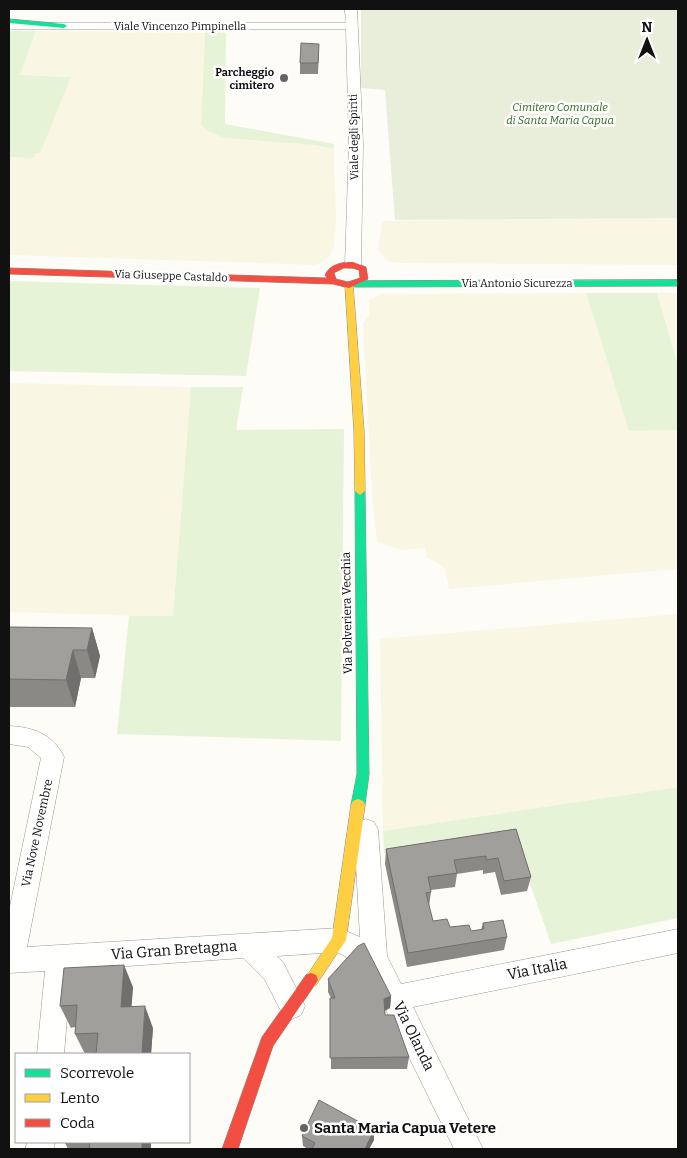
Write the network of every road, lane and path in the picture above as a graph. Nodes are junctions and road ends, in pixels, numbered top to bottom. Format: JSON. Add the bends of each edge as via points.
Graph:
{"nodes":[{"id":1,"x":351,"y":9,"type":"edge"},
{"id":2,"x":9,"y":21,"type":"edge"},
{"id":3,"x":9,"y":26,"type":"edge"},
{"id":4,"x":64,"y":26,"type":"junction"},
{"id":5,"x":351,"y":26,"type":"junction"},
{"id":6,"x":9,"y":262,"type":"edge"},
{"id":7,"x":364,"y":270,"type":"junction"},
{"id":8,"x":9,"y":271,"type":"edge"},
{"id":9,"x":332,"y":276,"type":"junction"},
{"id":10,"x":678,"y":283,"type":"edge"},
{"id":11,"x":352,"y":285,"type":"junction"},
{"id":12,"x":9,"y":735,"type":"edge"},
{"id":13,"x":363,"y":774,"type":"junction"},
{"id":14,"x":339,"y":940,"type":"junction"},
{"id":15,"x":678,"y":941,"type":"edge"},
{"id":16,"x":248,"y":946,"type":"junction"},
{"id":17,"x":59,"y":958,"type":"junction"},
{"id":18,"x":374,"y":958,"type":"junction"},
{"id":19,"x":10,"y":961,"type":"edge"},
{"id":20,"x":395,"y":998,"type":"junction"},
{"id":21,"x":292,"y":1006,"type":"junction"},
{"id":22,"x":50,"y":1053,"type":"edge"},
{"id":23,"x":230,"y":1149,"type":"edge"},
{"id":24,"x":469,"y":1149,"type":"edge"}],
"edges":[{"from":1,"to":5,"type":"street","name":"Viale degli Spiriti"},
{"from":2,"to":4,"type":"main road"},
{"from":3,"to":4,"type":"street","name":"Viale Vincenzo Pimpinella"},
{"from":4,"to":5,"type":"street","name":"Viale Vincenzo Pimpinella"},
{"from":5,"to":7,"type":"street","name":"Viale degli Spiriti"},
{"from":6,"to":9,"type":"main road","name":"Via Giuseppe Castaldo"},
{"from":7,"to":9,"type":"main road","via":[[336,266]]},
{"from":7,"to":11,"type":"main road","via":[[364,279]]},
{"from":8,"to":9,"type":"main road","name":"Via Giuseppe Castaldo"},
{"from":9,"to":11,"type":"main road","name":"Via Antonio Sicurezza"},
{"from":10,"to":11,"type":"main road","name":"Via Antonio Sicurezza"},
{"from":11,"to":13,"type":"main road","name":"Via Polveriera Vecchia","via":[[359,431]]},
{"from":12,"to":19,"type":"street","name":"Via Nove Novembre","via":[[36,740],[48,748],[53,757]]},
{"from":13,"to":14,"type":"main road","name":"Via Polveriera Vecchia"},
{"from":13,"to":18,"type":"street"},
{"from":14,"to":16,"type":"street","name":"Via Gran Bretagna"},
{"from":14,"to":18,"type":"street"},
{"from":14,"to":21,"type":"main road"},
{"from":15,"to":20,"type":"street","name":"Via Italia"},
{"from":16,"to":17,"type":"street","name":"Via Gran Bretagna"},
{"from":16,"to":21,"type":"street","via":[[274,971]]},
{"from":17,"to":19,"type":"street","name":"Via Gran Bretagna"},
{"from":17,"to":22,"type":"street"},
{"from":18,"to":20,"type":"street","name":"Via Olanda"},
{"from":20,"to":24,"type":"street","name":"Via Olanda"},
{"from":21,"to":23,"type":"main road","via":[[267,1042]]}]}
